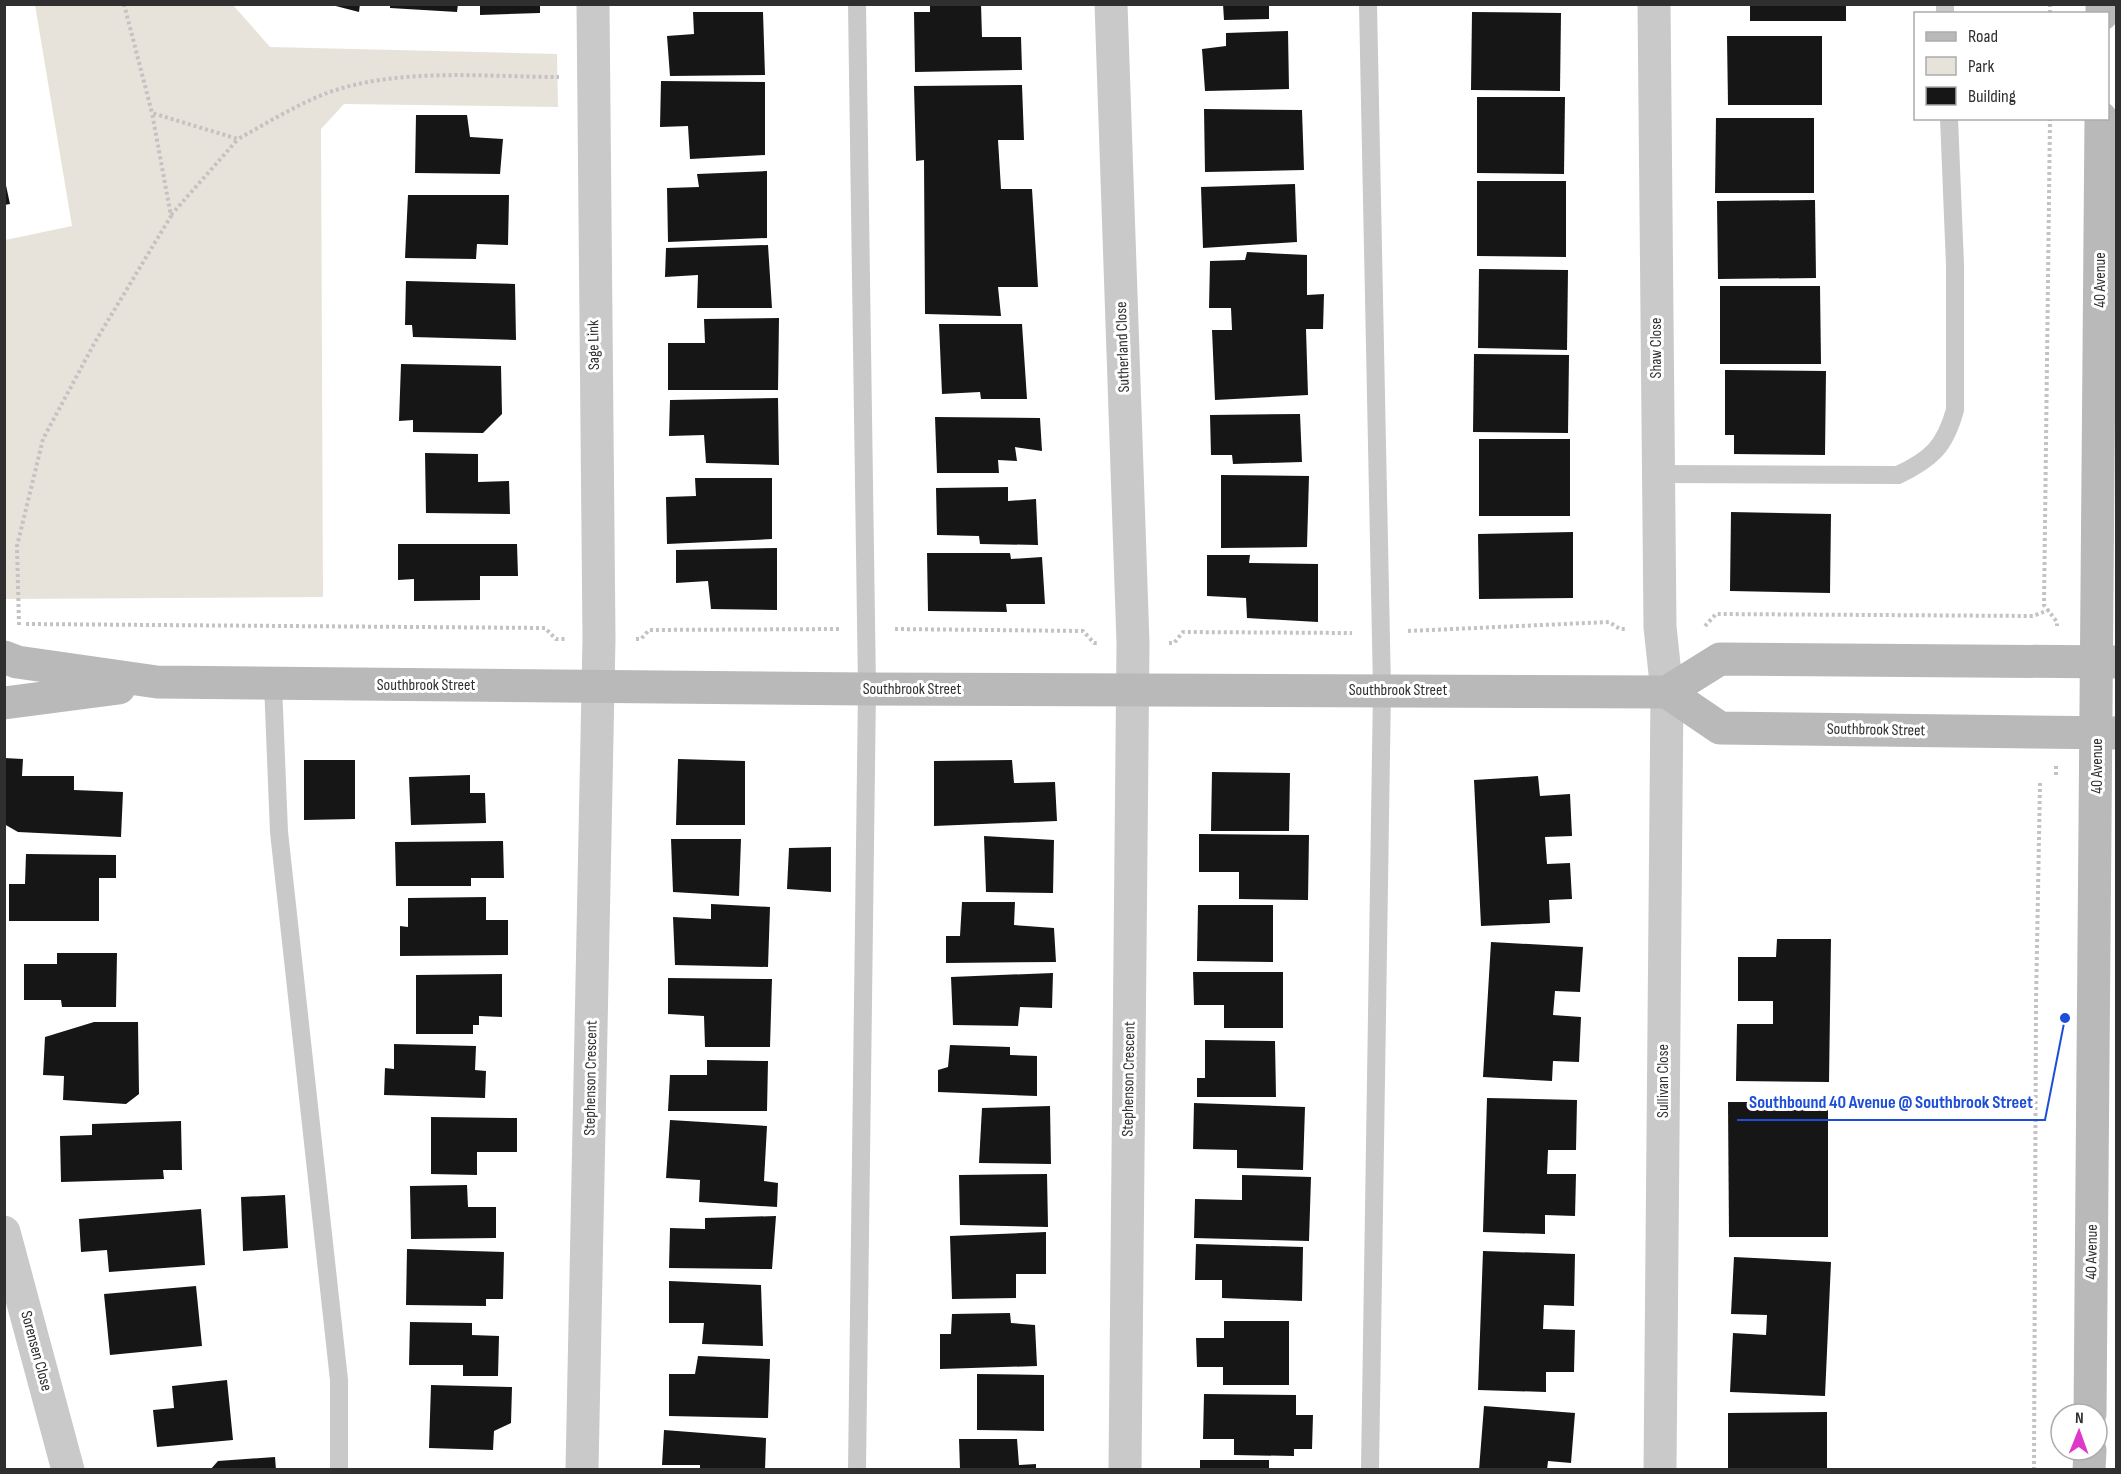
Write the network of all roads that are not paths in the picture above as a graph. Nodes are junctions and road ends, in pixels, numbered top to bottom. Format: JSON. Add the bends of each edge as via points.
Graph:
{"nodes":[{"id":1,"x":592,"y":4,"type":"edge"},
{"id":2,"x":857,"y":4,"type":"edge"},
{"id":3,"x":1111,"y":4,"type":"edge"},
{"id":4,"x":1368,"y":4,"type":"edge"},
{"id":5,"x":1654,"y":4,"type":"edge"},
{"id":6,"x":1949,"y":120,"type":"edge"},
{"id":7,"x":2101,"y":120,"type":"edge"},
{"id":8,"x":1657,"y":474,"type":"junction"},
{"id":9,"x":4,"y":657,"type":"edge"},
{"id":10,"x":2107,"y":662,"type":"edge"},
{"id":11,"x":157,"y":682,"type":"junction"},
{"id":12,"x":273,"y":684,"type":"junction"},
{"id":13,"x":598,"y":686,"type":"junction"},
{"id":14,"x":867,"y":689,"type":"junction"},
{"id":15,"x":1133,"y":689,"type":"junction"},
{"id":16,"x":1382,"y":689,"type":"junction"},
{"id":17,"x":1667,"y":692,"type":"junction"},
{"id":18,"x":4,"y":704,"type":"edge"},
{"id":19,"x":2107,"y":733,"type":"edge"},
{"id":20,"x":4,"y":1232,"type":"edge"},
{"id":21,"x":2090,"y":1402,"type":"edge"},
{"id":22,"x":68,"y":1470,"type":"edge"},
{"id":23,"x":339,"y":1470,"type":"edge"},
{"id":24,"x":582,"y":1470,"type":"edge"},
{"id":25,"x":857,"y":1470,"type":"edge"},
{"id":26,"x":1125,"y":1470,"type":"edge"},
{"id":27,"x":1370,"y":1470,"type":"edge"},
{"id":28,"x":1660,"y":1470,"type":"edge"}],
"edges":[{"from":1,"to":13,"type":"street","name":"Sage Link"},
{"from":2,"to":14,"type":"lane"},
{"from":3,"to":15,"type":"street","name":"Sutherland Close"},
{"from":4,"to":16,"type":"lane"},
{"from":5,"to":8,"type":"street","name":"Shaw Close"},
{"from":6,"to":8,"type":"lane","via":[[1955,410],[1949,433],[1937,451],[1898,476]]},
{"from":7,"to":10,"type":"street","name":"40 Avenue"},
{"from":8,"to":17,"type":"street","name":"Shaw Close","via":[[1659,627]]},
{"from":9,"to":11,"type":"street","name":"Southbrook Street"},
{"from":10,"to":17,"type":"street","via":[[1720,659]]},
{"from":10,"to":19,"type":"street","name":"40 Avenue"},
{"from":11,"to":12,"type":"street","name":"Southbrook Street"},
{"from":11,"to":18,"type":"street","name":"Southbrook Street"},
{"from":12,"to":13,"type":"street","name":"Southbrook Street"},
{"from":12,"to":23,"type":"lane","via":[[279,832],[339,1380]]},
{"from":13,"to":14,"type":"street","name":"Southbrook Street"},
{"from":13,"to":24,"type":"street","name":"Stephenson Crescent"},
{"from":14,"to":15,"type":"street","name":"Southbrook Street"},
{"from":14,"to":25,"type":"lane"},
{"from":15,"to":16,"type":"street","name":"Southbrook Street"},
{"from":15,"to":26,"type":"street","name":"Stephenson Crescent"},
{"from":16,"to":17,"type":"street","name":"Southbrook Street"},
{"from":16,"to":27,"type":"lane"},
{"from":17,"to":19,"type":"street","name":"Southbrook Street","via":[[1720,728]]},
{"from":17,"to":28,"type":"street","name":"Sullivan Close"},
{"from":19,"to":21,"type":"street","name":"40 Avenue"},
{"from":20,"to":22,"type":"street","name":"Sorensen Close"}]}
